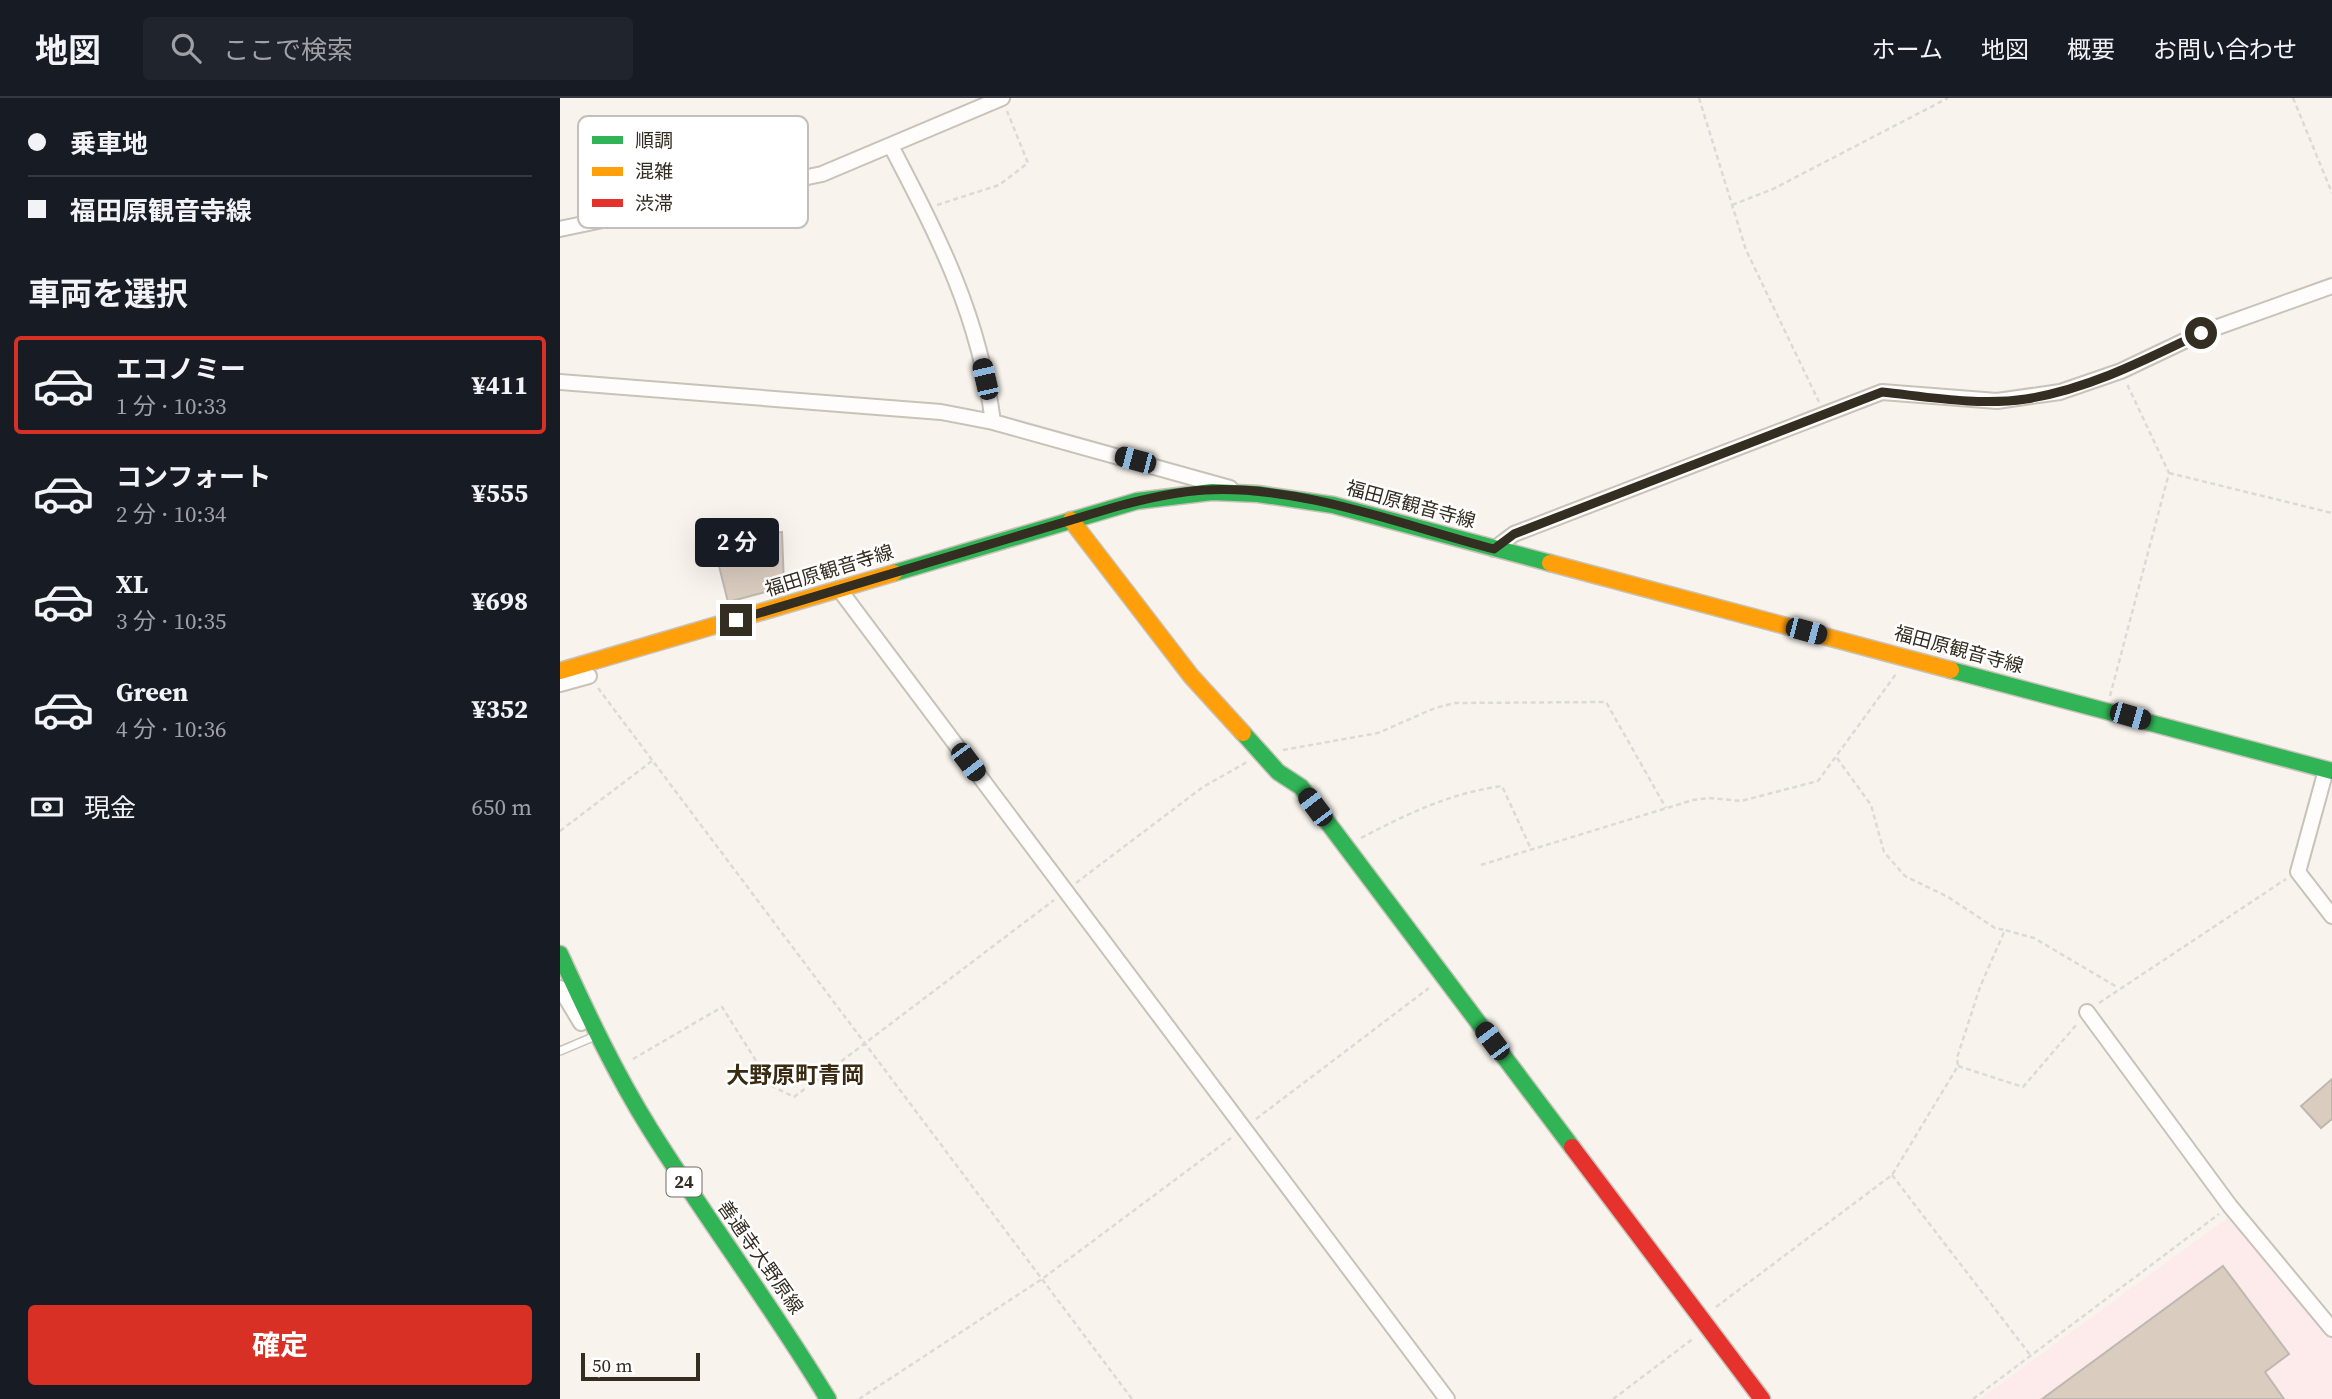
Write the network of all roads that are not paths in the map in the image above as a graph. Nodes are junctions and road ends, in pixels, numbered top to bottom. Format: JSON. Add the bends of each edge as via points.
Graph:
{"nodes":[{"id":1,"x":1002,"y":99,"type":"edge"},
{"id":2,"x":891,"y":146,"type":"junction"},
{"id":3,"x":808,"y":177,"type":"edge"},
{"id":4,"x":578,"y":225,"type":"edge"},
{"id":5,"x":560,"y":229,"type":"edge"},
{"id":6,"x":2332,"y":286,"type":"edge"},
{"id":7,"x":560,"y":382,"type":"edge"},
{"id":8,"x":993,"y":422,"type":"junction"},
{"id":9,"x":1240,"y":491,"type":"junction"},
{"id":10,"x":1071,"y":520,"type":"junction"},
{"id":11,"x":1494,"y":549,"type":"junction"},
{"id":12,"x":839,"y":589,"type":"junction"},
{"id":13,"x":560,"y":671,"type":"edge"},
{"id":14,"x":589,"y":676,"type":"road end"},
{"id":15,"x":560,"y":684,"type":"edge"},
{"id":16,"x":2329,"y":771,"type":"edge"},
{"id":17,"x":2332,"y":916,"type":"edge"},
{"id":18,"x":560,"y":954,"type":"edge"},
{"id":19,"x":560,"y":988,"type":"edge"},
{"id":20,"x":2087,"y":1012,"type":"road end"},
{"id":21,"x":597,"y":1035,"type":"junction"},
{"id":22,"x":560,"y":1051,"type":"edge"},
{"id":23,"x":2332,"y":1329,"type":"edge"},
{"id":24,"x":828,"y":1399,"type":"edge"},
{"id":25,"x":1447,"y":1399,"type":"edge"},
{"id":26,"x":1762,"y":1399,"type":"edge"}],
"edges":[{"from":1,"to":2,"type":"street"},
{"from":2,"to":3,"type":"street"},
{"from":2,"to":8,"type":"street","via":[[969,310]]},
{"from":4,"to":5,"type":"street"},
{"from":6,"to":11,"type":"street","via":[[2201,333],[2121,371],[2060,392],[2026,399],[1946,399],[1882,392],[1514,534]]},
{"from":7,"to":8,"type":"street","via":[[830,400],[941,411]]},
{"from":8,"to":9,"type":"street"},
{"from":9,"to":10,"type":"main road","name":"福田原観音寺線","via":[[1177,493]]},
{"from":9,"to":11,"type":"main road","name":"福田原観音寺線","via":[[1333,505]]},
{"from":10,"to":12,"type":"main road","name":"福田原観音寺線"},
{"from":10,"to":26,"type":"main road","via":[[1191,676],[1278,772],[1301,787]]},
{"from":11,"to":16,"type":"main road","name":"福田原観音寺線"},
{"from":12,"to":13,"type":"main road","name":"福田原観音寺線"},
{"from":12,"to":25,"type":"street"},
{"from":14,"to":15,"type":"street"},
{"from":16,"to":17,"type":"street","via":[[2298,872]]},
{"from":18,"to":21,"type":"main road","name":"善通寺大野原線","number":"24"},
{"from":19,"to":21,"type":"street","via":[[582,1024]]},
{"from":20,"to":23,"type":"street","via":[[2230,1206]]},
{"from":21,"to":22,"type":"lane"},
{"from":21,"to":24,"type":"main road","name":"善通寺大野原線","number":"24","via":[[656,1139],[783,1324]]}]}
